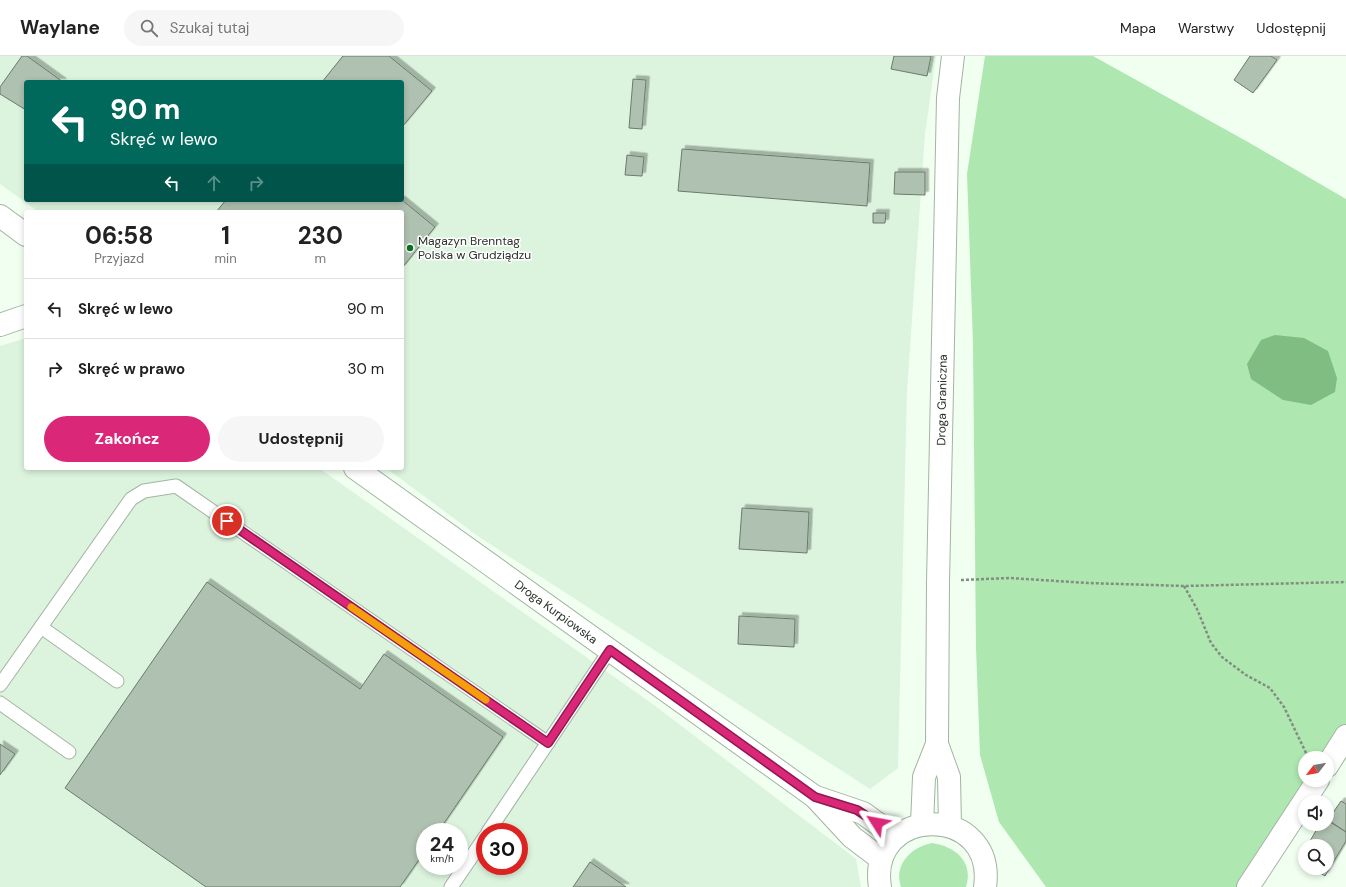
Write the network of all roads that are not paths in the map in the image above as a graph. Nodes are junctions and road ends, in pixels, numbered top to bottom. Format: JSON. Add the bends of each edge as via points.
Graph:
{"nodes":[{"id":1,"x":953,"y":56,"type":"edge"},
{"id":2,"x":0,"y":216,"type":"edge"},
{"id":3,"x":24,"y":234,"type":"edge"},
{"id":4,"x":24,"y":317,"type":"edge"},
{"id":5,"x":0,"y":325,"type":"edge"},
{"id":6,"x":358,"y":470,"type":"edge"},
{"id":7,"x":41,"y":627,"type":"junction"},
{"id":8,"x":610,"y":650,"type":"junction"},
{"id":9,"x":117,"y":681,"type":"dead end"},
{"id":10,"x":0,"y":685,"type":"edge"},
{"id":11,"x":0,"y":703,"type":"edge"},
{"id":12,"x":1346,"y":736,"type":"edge"},
{"id":13,"x":548,"y":743,"type":"junction"},
{"id":14,"x":937,"y":744,"type":"junction"},
{"id":15,"x":69,"y":752,"type":"dead end"},
{"id":16,"x":1334,"y":755,"type":"edge"},
{"id":17,"x":1313,"y":787,"type":"edge"},
{"id":18,"x":815,"y":797,"type":"junction"},
{"id":19,"x":494,"y":823,"type":"edge"},
{"id":20,"x":922,"y":824,"type":"junction"},
{"id":21,"x":950,"y":826,"type":"junction"},
{"id":22,"x":896,"y":837,"type":"junction"},
{"id":23,"x":476,"y":850,"type":"edge"},
{"id":24,"x":881,"y":859,"type":"junction"},
{"id":25,"x":991,"y":884,"type":"edge"},
{"id":26,"x":451,"y":887,"type":"edge"},
{"id":27,"x":880,"y":887,"type":"edge"},
{"id":28,"x":1248,"y":887,"type":"edge"}],
"edges":[{"from":1,"to":14,"type":"street","name":"Droga Graniczna","via":[[948,98]]},
{"from":2,"to":3,"type":"street"},
{"from":4,"to":5,"type":"street"},
{"from":6,"to":8,"type":"street","name":"Droga Kurpiowska"},
{"from":7,"to":9,"type":"lane"},
{"from":7,"to":10,"type":"lane"},
{"from":7,"to":13,"type":"lane","via":[[131,499],[144,491],[176,486]]},
{"from":8,"to":13,"type":"lane"},
{"from":8,"to":18,"type":"street","name":"Droga Kurpiowska"},
{"from":11,"to":15,"type":"lane"},
{"from":12,"to":16,"type":"street"},
{"from":13,"to":19,"type":"lane"},
{"from":14,"to":20,"type":"street","name":"Droga Graniczna","via":[[924,777]]},
{"from":14,"to":21,"type":"street","name":"Droga Graniczna","via":[[949,777]]},
{"from":17,"to":28,"type":"street"},
{"from":18,"to":22,"type":"street","name":"Droga Kurpiowska","via":[[864,813]]},
{"from":18,"to":24,"type":"street","name":"Droga Kurpiowska","via":[[852,837]]},
{"from":20,"to":21,"type":"street"},
{"from":20,"to":22,"type":"street"},
{"from":21,"to":25,"type":"street","via":[[965,834],[977,846]]},
{"from":22,"to":24,"type":"street"},
{"from":23,"to":26,"type":"lane"},
{"from":24,"to":27,"type":"street","via":[[878,877]]}]}
